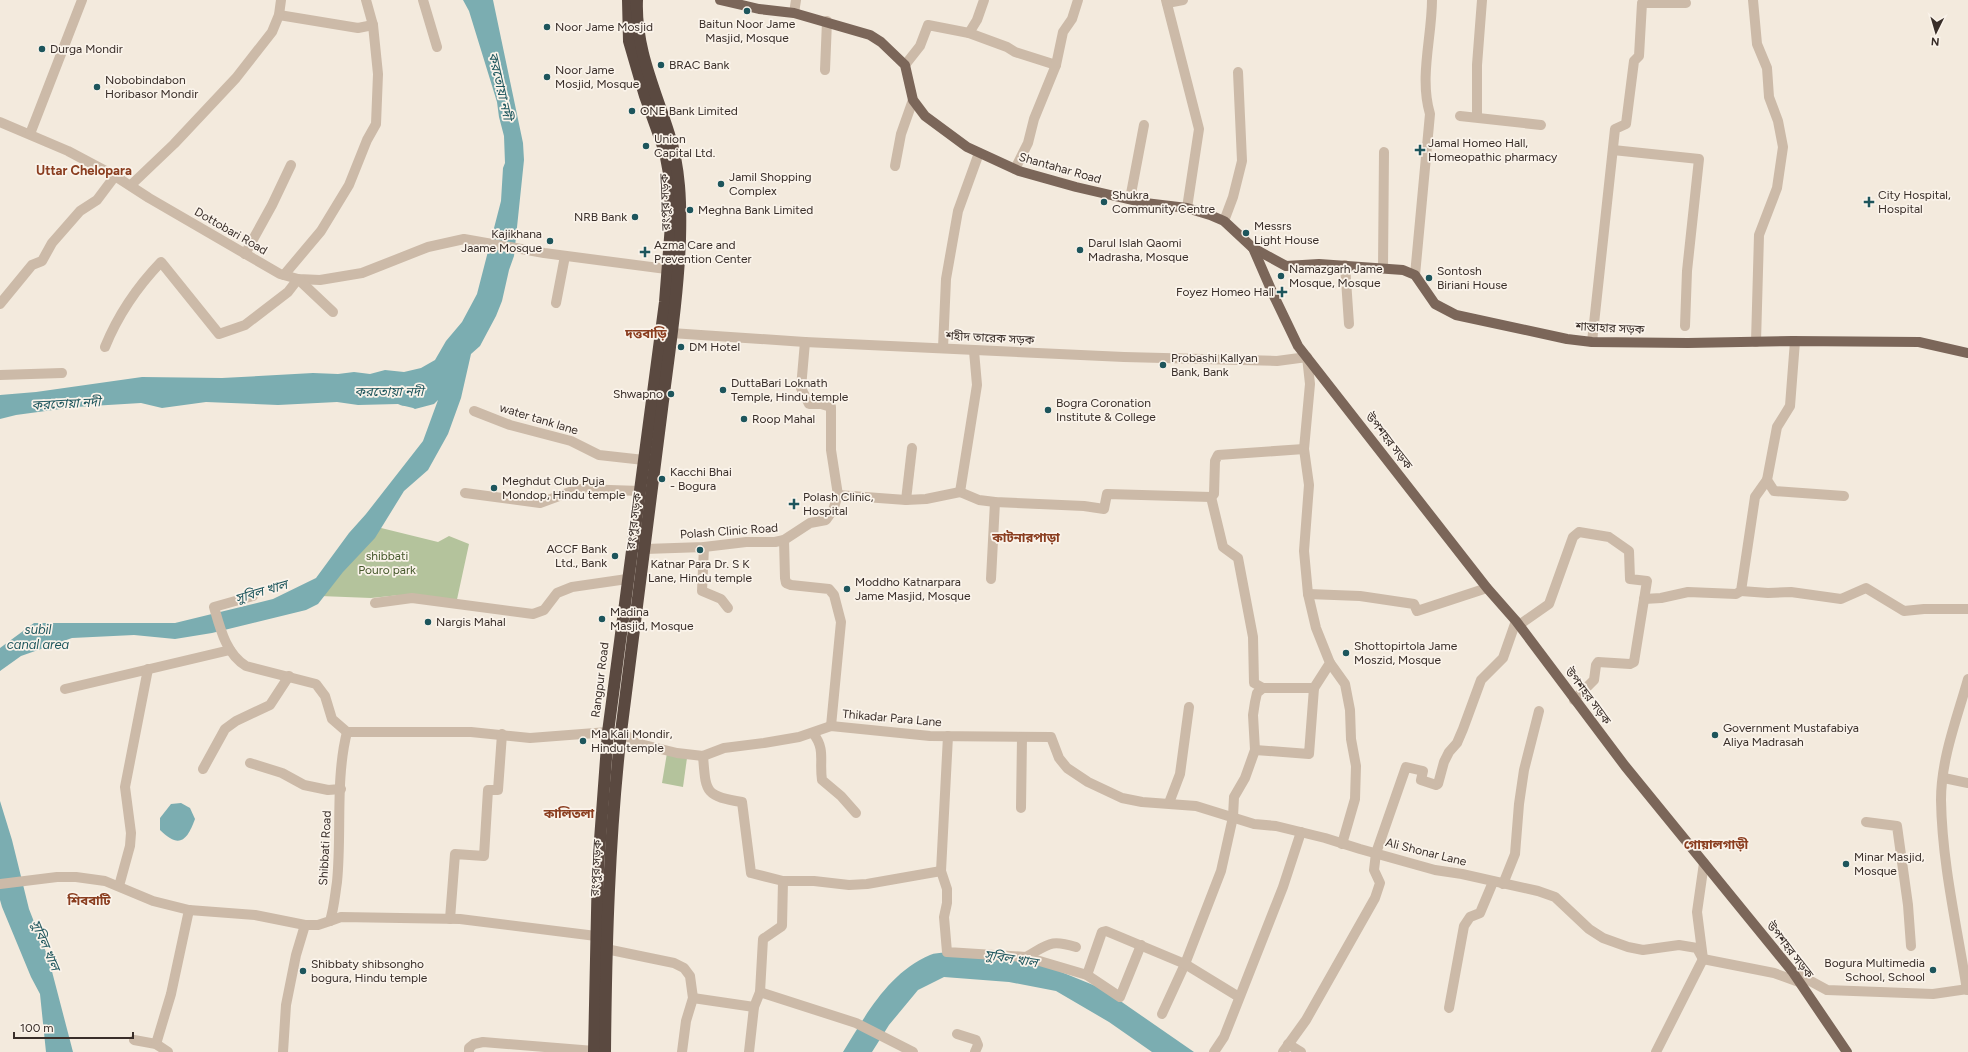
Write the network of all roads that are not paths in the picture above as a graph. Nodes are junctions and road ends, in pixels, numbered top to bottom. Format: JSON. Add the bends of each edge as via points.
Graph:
{"nodes":[{"id":1,"x":82,"y":0,"type":"edge"},
{"id":2,"x":282,"y":0,"type":"edge"},
{"id":3,"x":366,"y":0,"type":"edge"},
{"id":4,"x":423,"y":0,"type":"edge"},
{"id":5,"x":628,"y":0,"type":"edge"},
{"id":6,"x":637,"y":0,"type":"edge"},
{"id":7,"x":720,"y":0,"type":"edge"},
{"id":8,"x":796,"y":0,"type":"edge"},
{"id":9,"x":984,"y":0,"type":"edge"},
{"id":10,"x":1078,"y":0,"type":"edge"},
{"id":11,"x":1182,"y":0,"type":"edge"},
{"id":12,"x":1432,"y":0,"type":"edge"},
{"id":13,"x":1482,"y":0,"type":"edge"},
{"id":14,"x":1753,"y":0,"type":"edge"},
{"id":15,"x":1167,"y":2,"type":"edge"},
{"id":16,"x":1686,"y":3,"type":"dead end"},
{"id":17,"x":794,"y":13,"type":"junction"},
{"id":18,"x":279,"y":15,"type":"junction"},
{"id":19,"x":827,"y":21,"type":"junction"},
{"id":20,"x":373,"y":25,"type":"junction"},
{"id":21,"x":969,"y":33,"type":"junction"},
{"id":22,"x":437,"y":47,"type":"dead end"},
{"id":23,"x":1056,"y":64,"type":"junction"},
{"id":24,"x":905,"y":65,"type":"junction"},
{"id":25,"x":825,"y":70,"type":"dead end"},
{"id":26,"x":1238,"y":72,"type":"dead end"},
{"id":27,"x":913,"y":100,"type":"junction"},
{"id":28,"x":1460,"y":116,"type":"dead end"},
{"id":29,"x":1477,"y":118,"type":"junction"},
{"id":30,"x":0,"y":122,"type":"edge"},
{"id":31,"x":1144,"y":125,"type":"dead end"},
{"id":32,"x":1541,"y":125,"type":"dead end"},
{"id":33,"x":30,"y":134,"type":"junction"},
{"id":34,"x":1613,"y":150,"type":"junction"},
{"id":35,"x":1384,"y":152,"type":"dead end"},
{"id":36,"x":979,"y":153,"type":"junction"},
{"id":37,"x":291,"y":164,"type":"dead end"},
{"id":38,"x":895,"y":166,"type":"dead end"},
{"id":39,"x":1015,"y":169,"type":"junction"},
{"id":40,"x":115,"y":176,"type":"junction"},
{"id":41,"x":131,"y":185,"type":"junction"},
{"id":42,"x":1130,"y":199,"type":"junction"},
{"id":43,"x":1188,"y":208,"type":"junction"},
{"id":44,"x":1224,"y":221,"type":"junction"},
{"id":45,"x":1253,"y":248,"type":"junction"},
{"id":46,"x":245,"y":254,"type":"junction"},
{"id":47,"x":565,"y":256,"type":"junction"},
{"id":48,"x":1345,"y":265,"type":"junction"},
{"id":49,"x":1286,"y":266,"type":"junction"},
{"id":50,"x":1383,"y":268,"type":"junction"},
{"id":51,"x":673,"y":270,"type":"junction"},
{"id":52,"x":284,"y":275,"type":"junction"},
{"id":53,"x":1415,"y":275,"type":"junction"},
{"id":54,"x":298,"y":279,"type":"junction"},
{"id":55,"x":1267,"y":281,"type":"junction"},
{"id":56,"x":556,"y":303,"type":"dead end"},
{"id":57,"x":0,"y":304,"type":"edge"},
{"id":58,"x":333,"y":312,"type":"dead end"},
{"id":59,"x":1350,"y":324,"type":"dead end"},
{"id":60,"x":1685,"y":326,"type":"dead end"},
{"id":61,"x":666,"y":333,"type":"junction"},
{"id":62,"x":1795,"y":341,"type":"junction"},
{"id":63,"x":805,"y":342,"type":"junction"},
{"id":64,"x":1592,"y":342,"type":"junction"},
{"id":65,"x":1756,"y":342,"type":"junction"},
{"id":66,"x":104,"y":347,"type":"dead end"},
{"id":67,"x":943,"y":348,"type":"junction"},
{"id":68,"x":974,"y":350,"type":"junction"},
{"id":69,"x":1968,"y":353,"type":"edge"},
{"id":70,"x":1307,"y":357,"type":"junction"},
{"id":71,"x":62,"y":373,"type":"dead end"},
{"id":72,"x":0,"y":375,"type":"edge"},
{"id":73,"x":474,"y":411,"type":"dead end"},
{"id":74,"x":912,"y":448,"type":"dead end"},
{"id":75,"x":1304,"y":449,"type":"junction"},
{"id":76,"x":644,"y":460,"type":"junction"},
{"id":77,"x":1767,"y":480,"type":"junction"},
{"id":78,"x":641,"y":491,"type":"junction"},
{"id":79,"x":960,"y":492,"type":"junction"},
{"id":80,"x":465,"y":494,"type":"dead end"},
{"id":81,"x":838,"y":495,"type":"junction"},
{"id":82,"x":1844,"y":496,"type":"dead end"},
{"id":83,"x":1211,"y":497,"type":"junction"},
{"id":84,"x":906,"y":500,"type":"junction"},
{"id":85,"x":995,"y":502,"type":"junction"},
{"id":86,"x":784,"y":540,"type":"junction"},
{"id":87,"x":704,"y":547,"type":"junction"},
{"id":88,"x":645,"y":549,"type":"junction"},
{"id":89,"x":628,"y":579,"type":"junction"},
{"id":90,"x":991,"y":579,"type":"dead end"},
{"id":91,"x":1487,"y":588,"type":"junction"},
{"id":92,"x":1741,"y":591,"type":"junction"},
{"id":93,"x":1308,"y":594,"type":"junction"},
{"id":94,"x":253,"y":596,"type":"dead end"},
{"id":95,"x":1644,"y":599,"type":"junction"},
{"id":96,"x":375,"y":603,"type":"dead end"},
{"id":97,"x":728,"y":608,"type":"dead end"},
{"id":98,"x":1968,"y":610,"type":"edge"},
{"id":99,"x":1517,"y":623,"type":"junction"},
{"id":100,"x":230,"y":650,"type":"junction"},
{"id":101,"x":1330,"y":663,"type":"junction"},
{"id":102,"x":148,"y":668,"type":"junction"},
{"id":103,"x":289,"y":676,"type":"junction"},
{"id":104,"x":1968,"y":679,"type":"edge"},
{"id":105,"x":1263,"y":688,"type":"junction"},
{"id":106,"x":1314,"y":688,"type":"junction"},
{"id":107,"x":65,"y":689,"type":"dead end"},
{"id":108,"x":1574,"y":700,"type":"junction"},
{"id":109,"x":1189,"y":707,"type":"dead end"},
{"id":110,"x":1539,"y":710,"type":"dead end"},
{"id":111,"x":831,"y":726,"type":"junction"},
{"id":112,"x":347,"y":732,"type":"junction"},
{"id":113,"x":608,"y":732,"type":"junction"},
{"id":114,"x":813,"y":733,"type":"junction"},
{"id":115,"x":502,"y":734,"type":"junction"},
{"id":116,"x":621,"y":734,"type":"junction"},
{"id":117,"x":948,"y":736,"type":"junction"},
{"id":118,"x":1022,"y":737,"type":"junction"},
{"id":119,"x":1051,"y":737,"type":"joint"},
{"id":120,"x":1255,"y":750,"type":"junction"},
{"id":121,"x":704,"y":756,"type":"junction"},
{"id":122,"x":250,"y":763,"type":"dead end"},
{"id":123,"x":203,"y":769,"type":"dead end"},
{"id":124,"x":1944,"y":778,"type":"junction"},
{"id":125,"x":1968,"y":783,"type":"edge"},
{"id":126,"x":341,"y":789,"type":"junction"},
{"id":127,"x":1169,"y":803,"type":"junction"},
{"id":128,"x":1022,"y":808,"type":"dead end"},
{"id":129,"x":856,"y":813,"type":"dead end"},
{"id":130,"x":1233,"y":817,"type":"junction"},
{"id":131,"x":1866,"y":822,"type":"dead end"},
{"id":132,"x":1301,"y":832,"type":"junction"},
{"id":133,"x":1342,"y":844,"type":"junction"},
{"id":134,"x":1376,"y":853,"type":"junction"},
{"id":135,"x":1704,"y":863,"type":"junction"},
{"id":136,"x":941,"y":871,"type":"junction"},
{"id":137,"x":784,"y":881,"type":"junction"},
{"id":138,"x":1493,"y":882,"type":"junction"},
{"id":139,"x":0,"y":884,"type":"edge"},
{"id":140,"x":1503,"y":884,"type":"junction"},
{"id":141,"x":119,"y":886,"type":"junction"},
{"id":142,"x":189,"y":910,"type":"junction"},
{"id":143,"x":450,"y":919,"type":"junction"},
{"id":144,"x":330,"y":921,"type":"junction"},
{"id":145,"x":305,"y":925,"type":"junction"},
{"id":146,"x":603,"y":941,"type":"junction"},
{"id":147,"x":1141,"y":945,"type":"junction"},
{"id":148,"x":1911,"y":946,"type":"dead end"},
{"id":149,"x":1076,"y":947,"type":"dead end"},
{"id":150,"x":1026,"y":957,"type":"junction"},
{"id":151,"x":1703,"y":959,"type":"junction"},
{"id":152,"x":1185,"y":964,"type":"junction"},
{"id":153,"x":1792,"y":971,"type":"junction"},
{"id":154,"x":1086,"y":975,"type":"junction"},
{"id":155,"x":1799,"y":982,"type":"junction"},
{"id":156,"x":1967,"y":989,"type":"edge"},
{"id":157,"x":760,"y":992,"type":"junction"},
{"id":158,"x":1239,"y":997,"type":"junction"},
{"id":159,"x":693,"y":998,"type":"junction"},
{"id":160,"x":754,"y":1007,"type":"junction"},
{"id":161,"x":1449,"y":1008,"type":"dead end"},
{"id":162,"x":1162,"y":1014,"type":"dead end"},
{"id":163,"x":957,"y":1034,"type":"dead end"},
{"id":164,"x":134,"y":1040,"type":"dead end"},
{"id":165,"x":156,"y":1044,"type":"junction"},
{"id":166,"x":1286,"y":1048,"type":"edge"},
{"id":167,"x":168,"y":1052,"type":"edge"},
{"id":168,"x":283,"y":1052,"type":"edge"},
{"id":169,"x":469,"y":1052,"type":"edge"},
{"id":170,"x":597,"y":1052,"type":"edge"},
{"id":171,"x":682,"y":1052,"type":"edge"},
{"id":172,"x":749,"y":1052,"type":"edge"},
{"id":173,"x":913,"y":1052,"type":"edge"},
{"id":174,"x":975,"y":1052,"type":"edge"},
{"id":175,"x":1214,"y":1052,"type":"edge"},
{"id":176,"x":1301,"y":1052,"type":"edge"},
{"id":177,"x":1656,"y":1052,"type":"edge"},
{"id":178,"x":1847,"y":1052,"type":"edge"}],
"edges":[{"from":1,"to":33,"type":"street"},
{"from":2,"to":18,"type":"street"},
{"from":3,"to":20,"type":"street"},
{"from":4,"to":22,"type":"street"},
{"from":5,"to":51,"type":"highway","name":"রংপুর সড়ক","via":[[629,41],[670,179]]},
{"from":6,"to":51,"type":"highway","name":"রংপুর সড়ক","via":[[640,48],[670,135],[679,176],[681,208]]},
{"from":7,"to":17,"type":"main road","via":[[759,9]]},
{"from":8,"to":17,"type":"street"},
{"from":9,"to":21,"type":"street"},
{"from":10,"to":23,"type":"street","via":[[1072,19],[1064,32]]},
{"from":11,"to":15,"type":"street"},
{"from":12,"to":53,"type":"street","via":[[1427,41],[1426,101],[1430,114]]},
{"from":13,"to":29,"type":"street","via":[[1477,65]]},
{"from":14,"to":65,"type":"street","via":[[1757,44],[1767,68],[1768,98],[1778,121],[1783,147],[1777,188],[1759,235]]},
{"from":15,"to":43,"type":"street","via":[[1199,129]]},
{"from":16,"to":34,"type":"street","via":[[1642,3],[1638,56],[1634,61],[1626,124],[1615,129]]},
{"from":17,"to":19,"type":"main road"},
{"from":18,"to":20,"type":"street","via":[[358,28]]},
{"from":18,"to":41,"type":"street","via":[[272,32],[236,78]]},
{"from":19,"to":24,"type":"main road","via":[[870,35]]},
{"from":19,"to":25,"type":"street"},
{"from":20,"to":52,"type":"street","via":[[378,74],[376,124],[349,185],[325,225]]},
{"from":21,"to":23,"type":"street","via":[[1015,52]]},
{"from":21,"to":24,"type":"street","via":[[928,25],[920,46]]},
{"from":23,"to":39,"type":"street","via":[[1034,118],[1028,143]]},
{"from":24,"to":27,"type":"main road","name":"Shantahar Road"},
{"from":26,"to":44,"type":"street","via":[[1242,161]]},
{"from":27,"to":36,"type":"main road","name":"Shantahar Road","via":[[925,116]]},
{"from":27,"to":38,"type":"street","via":[[901,134]]},
{"from":28,"to":29,"type":"street"},
{"from":29,"to":32,"type":"street"},
{"from":30,"to":33,"type":"street","name":"Dottobari Road"},
{"from":31,"to":42,"type":"street"},
{"from":33,"to":40,"type":"street","name":"Dottobari Road"},
{"from":34,"to":60,"type":"street","via":[[1699,159],[1687,271]]},
{"from":34,"to":64,"type":"street"},
{"from":35,"to":50,"type":"street"},
{"from":36,"to":39,"type":"main road","name":"Shantahar Road"},
{"from":36,"to":67,"type":"street","via":[[958,211],[946,279]]},
{"from":37,"to":46,"type":"street"},
{"from":39,"to":42,"type":"main road","name":"Shantahar Road","via":[[1076,187]]},
{"from":40,"to":41,"type":"street","name":"Dottobari Road"},
{"from":40,"to":57,"type":"street","via":[[97,200],[80,211],[52,243],[42,261],[32,265]]},
{"from":41,"to":46,"type":"street","name":"Dottobari Road"},
{"from":42,"to":43,"type":"main road","name":"Shantahar Road"},
{"from":43,"to":44,"type":"main road","name":"Shantahar Road"},
{"from":44,"to":45,"type":"main road","name":"Shantahar Road"},
{"from":45,"to":49,"type":"main road"},
{"from":45,"to":55,"type":"main road","name":"উপশহর সড়ক"},
{"from":46,"to":52,"type":"street","name":"Dottobari Road"},
{"from":47,"to":51,"type":"street"},
{"from":47,"to":54,"type":"street","name":"Dottobari Road","via":[[464,239],[428,247],[362,273],[320,280]]},
{"from":47,"to":56,"type":"street"},
{"from":48,"to":49,"type":"main road"},
{"from":48,"to":50,"type":"main road"},
{"from":48,"to":59,"type":"street"},
{"from":49,"to":55,"type":"main road","via":[[1270,270]]},
{"from":50,"to":53,"type":"main road","via":[[1403,270]]},
{"from":51,"to":61,"type":"highway","name":"রংপুর সড়ক"},
{"from":52,"to":54,"type":"street","name":"Dottobari Road"},
{"from":53,"to":64,"type":"main road","name":"শান্তাহার সড়ক","via":[[1435,304],[1456,315]]},
{"from":54,"to":58,"type":"street"},
{"from":54,"to":66,"type":"street","via":[[288,292],[245,325],[219,334],[161,262],[143,282],[114,326]]},
{"from":55,"to":70,"type":"main road","name":"উপশহর সড়ক","via":[[1298,346]]},
{"from":61,"to":63,"type":"street","name":"শহীদ তারেক সড়ক"},
{"from":61,"to":76,"type":"highway","name":"Rangpur Road"},
{"from":61,"to":88,"type":"highway","name":"রংপুর সড়ক"},
{"from":62,"to":65,"type":"main road","name":"শান্তাহার সড়ক"},
{"from":62,"to":69,"type":"main road","name":"শান্তাহার সড়ক","via":[[1919,342]]},
{"from":62,"to":77,"type":"street","via":[[1790,406],[1776,427]]},
{"from":63,"to":67,"type":"street","name":"শহীদ তারেক সড়ক"},
{"from":63,"to":81,"type":"street","via":[[801,388],[809,404],[830,407],[831,450]]},
{"from":64,"to":65,"type":"main road","name":"শান্তাহার সড়ক"},
{"from":67,"to":68,"type":"street","name":"শহীদ তারেক সড়ক"},
{"from":68,"to":70,"type":"street","name":"শহীদ তারেক সড়ক","via":[[1277,361]]},
{"from":68,"to":79,"type":"street","via":[[977,385]]},
{"from":70,"to":75,"type":"street","via":[[1310,384]]},
{"from":70,"to":91,"type":"main road","name":"উপশহর সড়ক"},
{"from":71,"to":72,"type":"street"},
{"from":73,"to":76,"type":"street","name":"water tank lane","via":[[510,425],[571,441],[599,455]]},
{"from":74,"to":84,"type":"street"},
{"from":75,"to":83,"type":"street","via":[[1218,455],[1215,461],[1214,494]]},
{"from":75,"to":93,"type":"street","via":[[1309,486],[1304,551]]},
{"from":76,"to":78,"type":"highway","name":"Rangpur Road"},
{"from":77,"to":82,"type":"street","via":[[1774,491]]},
{"from":77,"to":92,"type":"street","via":[[1755,497]]},
{"from":78,"to":80,"type":"street","via":[[578,489],[540,503]]},
{"from":78,"to":89,"type":"highway","name":"Rangpur Road"},
{"from":79,"to":84,"type":"street"},
{"from":79,"to":85,"type":"street","via":[[979,500]]},
{"from":81,"to":84,"type":"street"},
{"from":81,"to":86,"type":"street","name":"Polash Clinic Road","via":[[826,520],[810,523]]},
{"from":83,"to":85,"type":"street","via":[[1107,494],[1104,509]]},
{"from":83,"to":105,"type":"street","via":[[1223,547],[1238,558],[1253,637],[1254,683]]},
{"from":85,"to":90,"type":"street"},
{"from":86,"to":87,"type":"street","name":"Polash Clinic Road"},
{"from":86,"to":111,"type":"street","via":[[786,583],[829,589],[834,595],[841,622]]},
{"from":87,"to":88,"type":"street","name":"Polash Clinic Road"},
{"from":87,"to":97,"type":"street","via":[[702,591],[721,600]]},
{"from":88,"to":116,"type":"highway","name":"রংপুর সড়ক"},
{"from":89,"to":96,"type":"street","via":[[572,587],[557,593],[544,610],[533,614],[412,598]]},
{"from":89,"to":113,"type":"highway","name":"Rangpur Road"},
{"from":91,"to":93,"type":"street","via":[[1417,611],[1414,604],[1360,596]]},
{"from":91,"to":99,"type":"main road","name":"উপশহর সড়ক"},
{"from":92,"to":95,"type":"street","via":[[1736,594],[1688,592]]},
{"from":92,"to":98,"type":"street","via":[[1791,592],[1841,599],[1866,588],[1904,611]]},
{"from":93,"to":101,"type":"street","via":[[1316,628]]},
{"from":94,"to":100,"type":"street","via":[[214,607]]},
{"from":95,"to":99,"type":"street","via":[[1647,581],[1630,579],[1629,551],[1609,537],[1579,532],[1573,537],[1549,604]]},
{"from":95,"to":108,"type":"street","via":[[1634,662],[1598,662],[1594,680]]},
{"from":99,"to":108,"type":"main road","name":"উপশহর সড়ক"},
{"from":99,"to":134,"type":"street","via":[[1503,658],[1481,680],[1460,736],[1444,762],[1438,784],[1436,786],[1421,780],[1423,771],[1406,767]]},
{"from":100,"to":102,"type":"street"},
{"from":100,"to":103,"type":"street","via":[[237,660],[246,666]]},
{"from":101,"to":106,"type":"street"},
{"from":101,"to":133,"type":"street","via":[[1345,684],[1356,766],[1355,799]]},
{"from":102,"to":107,"type":"street"},
{"from":102,"to":141,"type":"street","via":[[125,787],[131,833]]},
{"from":103,"to":112,"type":"street","via":[[316,684],[325,696],[332,719]]},
{"from":103,"to":123,"type":"street","via":[[270,705],[236,721],[225,730]]},
{"from":104,"to":124,"type":"street","via":[[1946,758]]},
{"from":105,"to":106,"type":"street"},
{"from":105,"to":120,"type":"street","via":[[1257,693],[1253,715]]},
{"from":106,"to":120,"type":"street","via":[[1309,754]]},
{"from":108,"to":135,"type":"main road","name":"উপশহর সড়ক"},
{"from":109,"to":127,"type":"street","via":[[1180,774]]},
{"from":110,"to":140,"type":"street","via":[[1524,770],[1515,854]]},
{"from":111,"to":114,"type":"street","name":"Thikadar Para Lane"},
{"from":111,"to":117,"type":"street","name":"Thikadar Para Lane","via":[[924,736]]},
{"from":112,"to":115,"type":"street","via":[[409,730]]},
{"from":112,"to":126,"type":"street","name":"Shibbati Road","via":[[340,769]]},
{"from":113,"to":115,"type":"street","via":[[530,738]]},
{"from":113,"to":116,"type":"street"},
{"from":113,"to":146,"type":"highway","name":"Rangpur Road","via":[[598,867]]},
{"from":114,"to":121,"type":"street","name":"Thikadar Para Lane","via":[[764,744],[724,748]]},
{"from":114,"to":129,"type":"street","via":[[822,750],[822,780]]},
{"from":115,"to":143,"type":"street","via":[[498,790],[488,790],[484,856],[455,854]]},
{"from":116,"to":121,"type":"street","name":"Thikadar Para Lane","via":[[636,743],[677,753]]},
{"from":116,"to":146,"type":"highway","name":"রংপুর সড়ক"},
{"from":117,"to":118,"type":"street","name":"Thikadar Para Lane"},
{"from":117,"to":136,"type":"street"},
{"from":118,"to":119,"type":"street","name":"Thikadar Para Lane"},
{"from":118,"to":128,"type":"street"},
{"from":119,"to":127,"type":"street","name":"Ali Shonar Lane","via":[[1059,758],[1067,768],[1088,782],[1122,798]]},
{"from":120,"to":130,"type":"street","via":[[1245,778],[1234,797]]},
{"from":121,"to":137,"type":"street","via":[[706,785],[711,793],[720,799],[742,802],[751,873]]},
{"from":122,"to":126,"type":"street","via":[[282,773],[304,785],[328,790]]},
{"from":124,"to":125,"type":"street"},
{"from":124,"to":156,"type":"street","via":[[1941,799],[1947,870]]},
{"from":126,"to":144,"type":"street","name":"Shibbati Road","via":[[338,867]]},
{"from":127,"to":130,"type":"street","name":"Ali Shonar Lane","via":[[1196,806]]},
{"from":130,"to":132,"type":"street","name":"Ali Shonar Lane","via":[[1254,824]]},
{"from":130,"to":152,"type":"street","via":[[1221,871]]},
{"from":131,"to":148,"type":"street","via":[[1897,826]]},
{"from":132,"to":133,"type":"street","name":"Ali Shonar Lane"},
{"from":132,"to":158,"type":"street","via":[[1283,887]]},
{"from":133,"to":134,"type":"street","name":"Ali Shonar Lane"},
{"from":134,"to":138,"type":"street","name":"Ali Shonar Lane","via":[[1436,870]]},
{"from":134,"to":166,"type":"street","via":[[1374,870],[1380,883],[1375,898],[1306,1020]]},
{"from":135,"to":151,"type":"street","via":[[1697,912]]},
{"from":135,"to":153,"type":"main road","name":"উপশহর সড়ক"},
{"from":136,"to":137,"type":"street","via":[[867,884]]},
{"from":136,"to":150,"type":"street","via":[[947,889],[944,917],[947,952]]},
{"from":137,"to":157,"type":"street","via":[[782,926],[763,939]]},
{"from":138,"to":140,"type":"street","name":"Ali Shonar Lane"},
{"from":138,"to":161,"type":"street","via":[[1480,913],[1470,917],[1464,926]]},
{"from":139,"to":141,"type":"street","via":[[76,877],[105,881]]},
{"from":140,"to":151,"type":"street","name":"Ali Shonar Lane","via":[[1555,897],[1589,929],[1603,938],[1643,950],[1679,944],[1697,948]]},
{"from":141,"to":142,"type":"street","via":[[153,901]]},
{"from":142,"to":145,"type":"street","via":[[254,914]]},
{"from":142,"to":165,"type":"street","via":[[171,994]]},
{"from":143,"to":144,"type":"street","via":[[341,917]]},
{"from":143,"to":146,"type":"street"},
{"from":144,"to":145,"type":"street","via":[[318,925]]},
{"from":145,"to":168,"type":"street","via":[[286,1005]]},
{"from":146,"to":159,"type":"street","via":[[684,968],[690,976]]},
{"from":146,"to":170,"type":"highway","name":"রংপুর সড়ক"},
{"from":147,"to":152,"type":"street"},
{"from":147,"to":154,"type":"street","via":[[1106,931],[1102,932]]},
{"from":147,"to":154,"type":"street","via":[[1120,997]]},
{"from":149,"to":150,"type":"street","via":[[1054,942]]},
{"from":150,"to":154,"type":"street"},
{"from":151,"to":155,"type":"street","via":[[1774,973]]},
{"from":151,"to":177,"type":"street"},
{"from":152,"to":158,"type":"street"},
{"from":152,"to":162,"type":"street"},
{"from":153,"to":155,"type":"main road","name":"উপশহর সড়ক"},
{"from":153,"to":156,"type":"street","via":[[1827,990],[1933,994]]},
{"from":155,"to":178,"type":"main road","name":"উপশহর সড়ক"},
{"from":157,"to":160,"type":"street"},
{"from":157,"to":173,"type":"street","via":[[856,1023]]},
{"from":158,"to":175,"type":"street","via":[[1224,1037]]},
{"from":159,"to":160,"type":"street"},
{"from":159,"to":171,"type":"street","via":[[686,1021]]},
{"from":160,"to":172,"type":"street"},
{"from":163,"to":174,"type":"street","via":[[976,1040],[978,1045]]},
{"from":164,"to":165,"type":"street"},
{"from":165,"to":167,"type":"street"},
{"from":166,"to":176,"type":"street"},
{"from":169,"to":170,"type":"street","via":[[469,1048],[474,1044],[483,1042]]}]}
